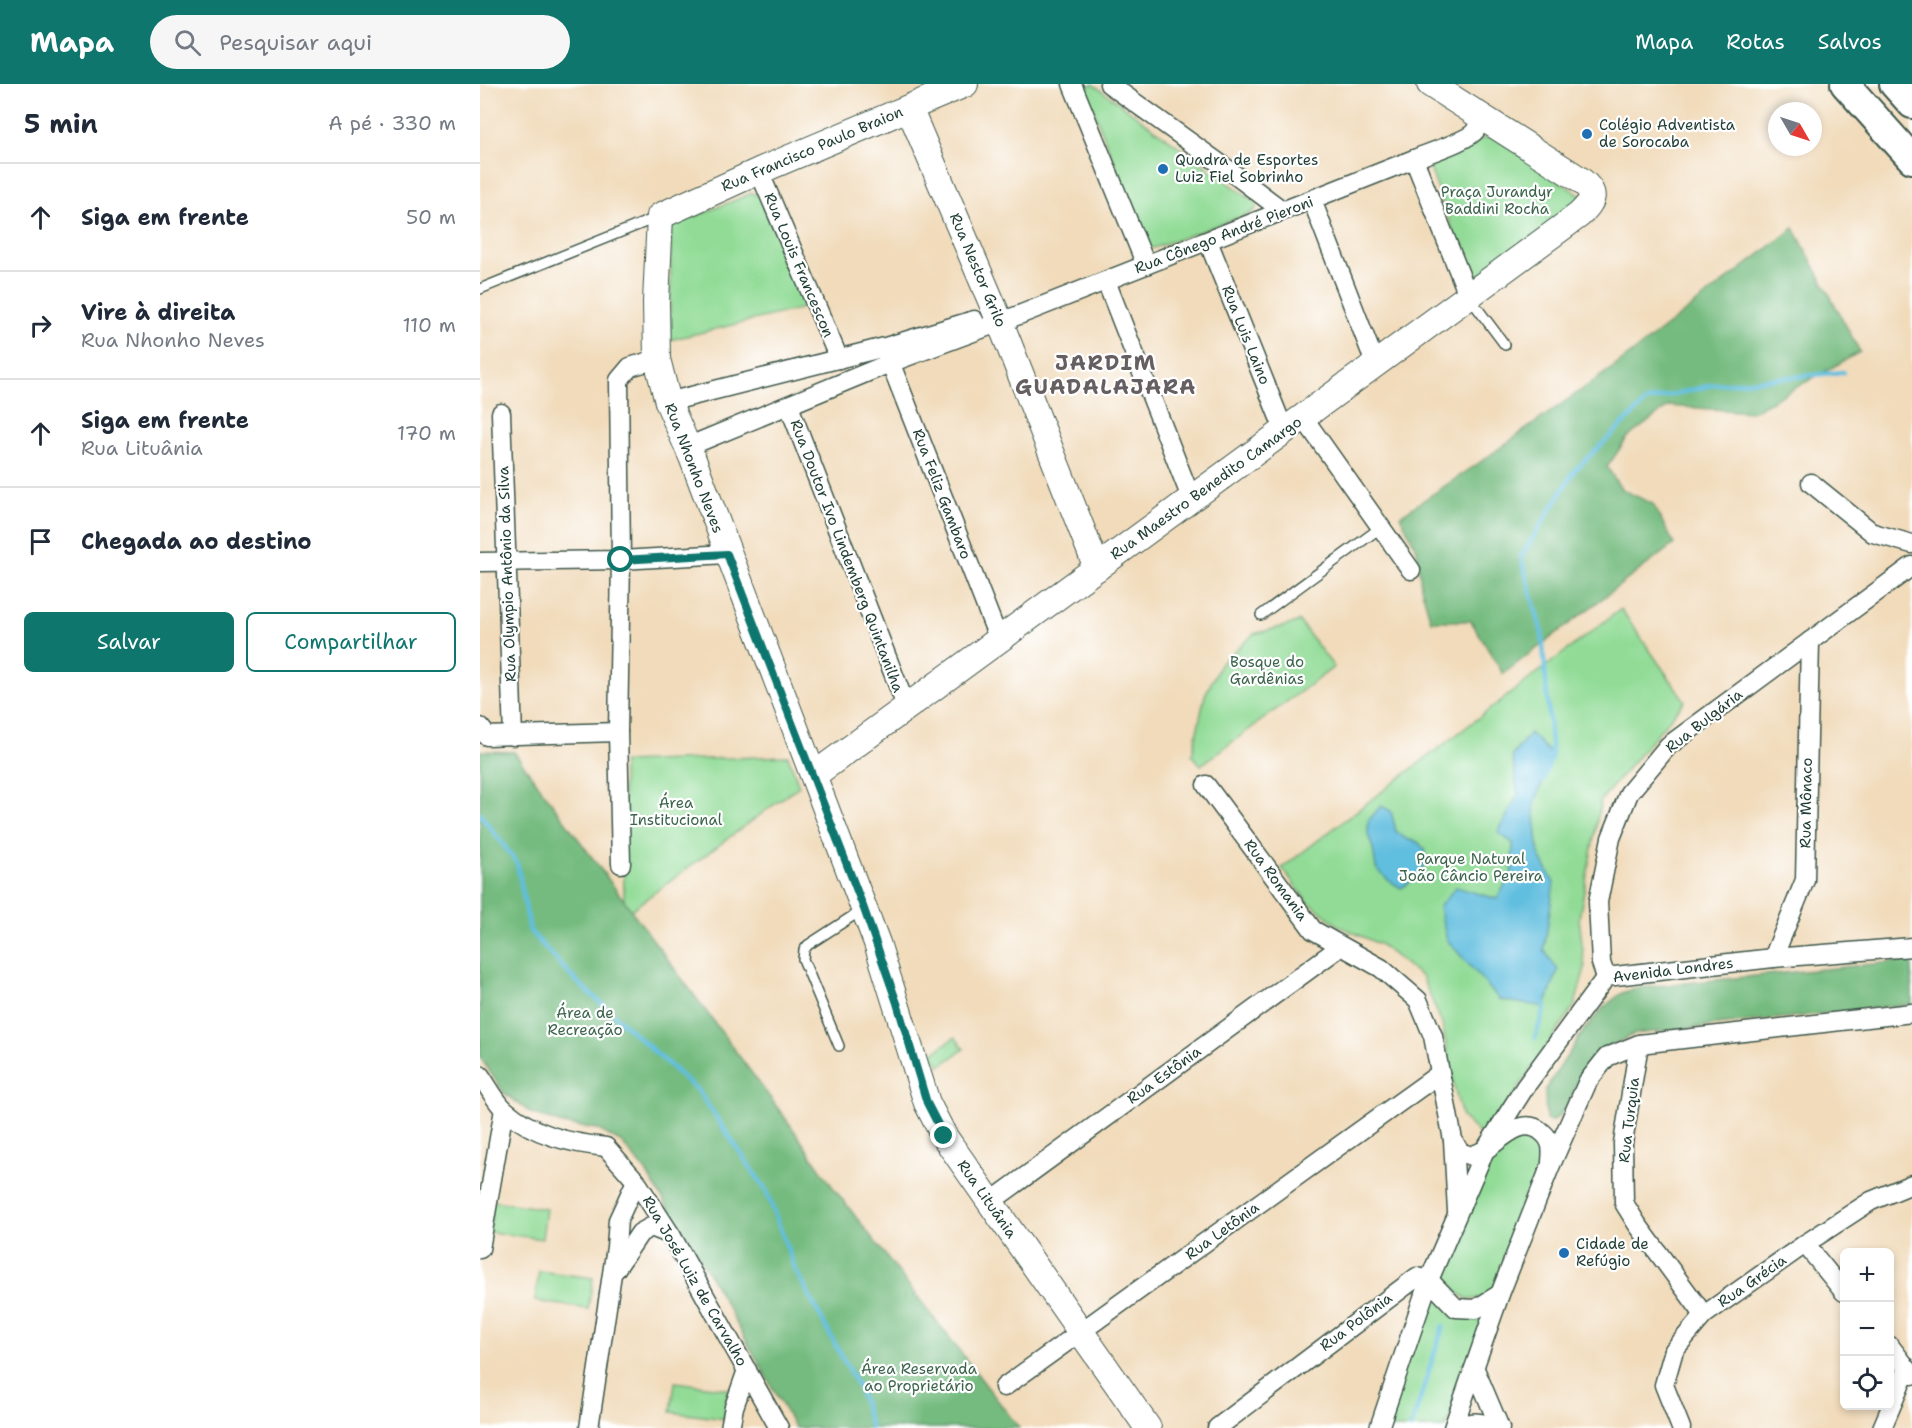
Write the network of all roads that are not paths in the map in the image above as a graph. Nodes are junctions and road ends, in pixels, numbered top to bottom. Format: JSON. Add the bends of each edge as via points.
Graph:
{"nodes":[{"id":1,"x":965,"y":84,"type":"edge"},
{"id":2,"x":1072,"y":84,"type":"edge"},
{"id":3,"x":1109,"y":84,"type":"edge"},
{"id":4,"x":1430,"y":84,"type":"edge"},
{"id":5,"x":1845,"y":84,"type":"edge"},
{"id":6,"x":1894,"y":84,"type":"edge"},
{"id":7,"x":1912,"y":104,"type":"edge"},
{"id":8,"x":909,"y":108,"type":"junction"},
{"id":9,"x":1475,"y":114,"type":"junction"},
{"id":10,"x":1414,"y":159,"type":"junction"},
{"id":11,"x":1912,"y":159,"type":"edge"},
{"id":12,"x":759,"y":171,"type":"junction"},
{"id":13,"x":1311,"y":200,"type":"junction"},
{"id":14,"x":1283,"y":211,"type":"junction"},
{"id":15,"x":660,"y":216,"type":"junction"},
{"id":16,"x":1208,"y":241,"type":"junction"},
{"id":17,"x":1146,"y":265,"type":"junction"},
{"id":18,"x":1106,"y":281,"type":"junction"},
{"id":19,"x":480,"y":289,"type":"edge"},
{"id":20,"x":1468,"y":295,"type":"junction"},
{"id":21,"x":1005,"y":317,"type":"junction"},
{"id":22,"x":1505,"y":345,"type":"dead end"},
{"id":23,"x":888,"y":355,"type":"junction"},
{"id":24,"x":657,"y":359,"type":"junction"},
{"id":25,"x":840,"y":359,"type":"junction"},
{"id":26,"x":1375,"y":363,"type":"junction"},
{"id":27,"x":668,"y":402,"type":"junction"},
{"id":28,"x":789,"y":406,"type":"junction"},
{"id":29,"x":501,"y":413,"type":"dead end"},
{"id":30,"x":1294,"y":424,"type":"junction"},
{"id":31,"x":687,"y":447,"type":"junction"},
{"id":32,"x":1811,"y":483,"type":"dead end"},
{"id":33,"x":1191,"y":498,"type":"junction"},
{"id":34,"x":1380,"y":528,"type":"junction"},
{"id":35,"x":1912,"y":544,"type":"edge"},
{"id":36,"x":727,"y":554,"type":"junction"},
{"id":37,"x":621,"y":560,"type":"junction"},
{"id":38,"x":480,"y":562,"type":"edge"},
{"id":39,"x":507,"y":562,"type":"junction"},
{"id":40,"x":1912,"y":566,"type":"edge"},
{"id":41,"x":1097,"y":568,"type":"junction"},
{"id":42,"x":1411,"y":570,"type":"dead end"},
{"id":43,"x":1261,"y":615,"type":"dead end"},
{"id":44,"x":999,"y":640,"type":"junction"},
{"id":45,"x":1810,"y":641,"type":"junction"},
{"id":46,"x":906,"y":706,"type":"junction"},
{"id":47,"x":483,"y":732,"type":"edge"},
{"id":48,"x":618,"y":732,"type":"junction"},
{"id":49,"x":513,"y":735,"type":"junction"},
{"id":50,"x":814,"y":775,"type":"junction"},
{"id":51,"x":1206,"y":785,"type":"dead end"},
{"id":52,"x":621,"y":864,"type":"dead end"},
{"id":53,"x":864,"y":909,"type":"junction"},
{"id":54,"x":1340,"y":947,"type":"junction"},
{"id":55,"x":1912,"y":947,"type":"edge"},
{"id":56,"x":1773,"y":958,"type":"junction"},
{"id":57,"x":1606,"y":977,"type":"junction"},
{"id":58,"x":1912,"y":1013,"type":"edge"},
{"id":59,"x":1639,"y":1044,"type":"junction"},
{"id":60,"x":839,"y":1046,"type":"dead end"},
{"id":61,"x":1439,"y":1074,"type":"junction"},
{"id":62,"x":480,"y":1075,"type":"edge"},
{"id":63,"x":504,"y":1109,"type":"junction"},
{"id":64,"x":1453,"y":1140,"type":"junction"},
{"id":65,"x":1485,"y":1150,"type":"junction"},
{"id":66,"x":1550,"y":1167,"type":"junction"},
{"id":67,"x":636,"y":1181,"type":"junction"},
{"id":68,"x":1912,"y":1184,"type":"edge"},
{"id":69,"x":989,"y":1203,"type":"junction"},
{"id":70,"x":1457,"y":1216,"type":"junction"},
{"id":71,"x":671,"y":1235,"type":"junction"},
{"id":72,"x":1805,"y":1244,"type":"junction"},
{"id":73,"x":480,"y":1248,"type":"edge"},
{"id":74,"x":613,"y":1274,"type":"junction"},
{"id":75,"x":1429,"y":1280,"type":"junction"},
{"id":76,"x":1840,"y":1286,"type":"edge"},
{"id":77,"x":1500,"y":1294,"type":"junction"},
{"id":78,"x":1704,"y":1315,"type":"junction"},
{"id":79,"x":1080,"y":1333,"type":"junction"},
{"id":80,"x":1894,"y":1351,"type":"edge"},
{"id":81,"x":1475,"y":1369,"type":"junction"},
{"id":82,"x":747,"y":1370,"type":"junction"},
{"id":83,"x":1909,"y":1372,"type":"edge"},
{"id":84,"x":1004,"y":1387,"type":"dead end"},
{"id":85,"x":589,"y":1428,"type":"edge"},
{"id":86,"x":730,"y":1428,"type":"edge"},
{"id":87,"x":779,"y":1428,"type":"edge"},
{"id":88,"x":1148,"y":1428,"type":"edge"},
{"id":89,"x":1217,"y":1428,"type":"edge"},
{"id":90,"x":1379,"y":1428,"type":"edge"},
{"id":91,"x":1454,"y":1428,"type":"edge"},
{"id":92,"x":1460,"y":1428,"type":"edge"},
{"id":93,"x":1495,"y":1428,"type":"edge"},
{"id":94,"x":1500,"y":1428,"type":"edge"},
{"id":95,"x":1681,"y":1428,"type":"edge"},
{"id":96,"x":1882,"y":1428,"type":"edge"}],
"edges":[{"from":1,"to":8,"type":"street","name":"Rua Francisco Paulo Braion"},
{"from":2,"to":17,"type":"street"},
{"from":3,"to":14,"type":"street"},
{"from":4,"to":9,"type":"street"},
{"from":5,"to":11,"type":"main road"},
{"from":6,"to":7,"type":"main road"},
{"from":8,"to":12,"type":"street","name":"Rua Francisco Paulo Braion"},
{"from":8,"to":21,"type":"street","name":"Rua Nestor Grilo"},
{"from":9,"to":10,"type":"street","name":"Rua Cônego André Pieroni","via":[[1478,126],[1470,136]]},
{"from":9,"to":20,"type":"street","name":"Rua Maestro Benedito Camargo","via":[[1580,179],[1593,195],[1579,215]]},
{"from":10,"to":13,"type":"street","name":"Rua Cônego André Pieroni"},
{"from":10,"to":20,"type":"street"},
{"from":12,"to":15,"type":"street","name":"Rua Francisco Paulo Braion"},
{"from":12,"to":25,"type":"street","name":"Rua Louis Francescon"},
{"from":13,"to":14,"type":"street","name":"Rua Cônego André Pieroni"},
{"from":13,"to":26,"type":"street"},
{"from":14,"to":16,"type":"street","name":"Rua Cônego André Pieroni"},
{"from":15,"to":19,"type":"lane"},
{"from":15,"to":24,"type":"street","name":"Rua Nhonho Neves"},
{"from":16,"to":17,"type":"street","name":"Rua Cônego André Pieroni"},
{"from":16,"to":30,"type":"street","name":"Rua Luis Laino"},
{"from":17,"to":18,"type":"street","name":"Rua Cônego André Pieroni"},
{"from":18,"to":21,"type":"street","name":"Rua Cônego André Pieroni"},
{"from":18,"to":33,"type":"street"},
{"from":20,"to":22,"type":"lane"},
{"from":20,"to":26,"type":"street","name":"Rua Maestro Benedito Camargo"},
{"from":21,"to":23,"type":"street","name":"Rua Cônego André Pieroni"},
{"from":21,"to":41,"type":"street","name":"Rua Nestor Grilo"},
{"from":23,"to":25,"type":"street","name":"Rua Cônego André Pieroni"},
{"from":23,"to":28,"type":"street","name":"Rua Cônego André Pieroni"},
{"from":23,"to":44,"type":"street","name":"Rua Feliz Gambaro"},
{"from":24,"to":27,"type":"street","name":"Rua Nhonho Neves"},
{"from":24,"to":37,"type":"street","via":[[630,367],[619,380]]},
{"from":25,"to":27,"type":"street","name":"Rua Cônego André Pieroni"},
{"from":26,"to":30,"type":"street","name":"Rua Maestro Benedito Camargo"},
{"from":27,"to":31,"type":"street","name":"Rua Nhonho Neves"},
{"from":28,"to":31,"type":"street","name":"Rua Cônego André Pieroni"},
{"from":28,"to":46,"type":"street","name":"Rua Doutor Ivo Lindemberg Quintanilha"},
{"from":29,"to":39,"type":"street","name":"Rua Olympio Antônio da Silva"},
{"from":30,"to":33,"type":"street","name":"Rua Maestro Benedito Camargo"},
{"from":30,"to":34,"type":"street","name":"Rua Luis Laino"},
{"from":31,"to":36,"type":"street","name":"Rua Nhonho Neves"},
{"from":32,"to":35,"type":"street","via":[[1873,533]]},
{"from":33,"to":41,"type":"street","name":"Rua Maestro Benedito Camargo"},
{"from":34,"to":42,"type":"street","name":"Rua Luis Laino"},
{"from":34,"to":43,"type":"lane"},
{"from":36,"to":37,"type":"street"},
{"from":36,"to":50,"type":"street","name":"Rua Nhonho Neves"},
{"from":37,"to":39,"type":"street"},
{"from":37,"to":48,"type":"street"},
{"from":38,"to":39,"type":"street"},
{"from":39,"to":49,"type":"street","name":"Rua Olympio Antônio da Silva"},
{"from":40,"to":45,"type":"street","name":"Rua Bulgária"},
{"from":41,"to":44,"type":"street","name":"Rua Maestro Benedito Camargo"},
{"from":44,"to":46,"type":"street","name":"Rua Maestro Benedito Camargo"},
{"from":45,"to":56,"type":"street","name":"Rua Mônaco","via":[[1804,880]]},
{"from":45,"to":57,"type":"street","name":"Rua Bulgária","via":[[1668,746],[1629,793],[1611,838],[1598,902],[1600,963]]},
{"from":46,"to":50,"type":"street","name":"Rua Maestro Benedito Camargo"},
{"from":47,"to":49,"type":"street"},
{"from":48,"to":49,"type":"street"},
{"from":48,"to":52,"type":"street"},
{"from":50,"to":53,"type":"street","name":"Rua Lituânia"},
{"from":51,"to":54,"type":"street","name":"Rua Romania","via":[[1313,930]]},
{"from":53,"to":60,"type":"lane","via":[[808,945],[802,954]]},
{"from":53,"to":69,"type":"street","name":"Rua Lituânia","via":[[927,1103]]},
{"from":54,"to":61,"type":"street","name":"Rua Romania","via":[[1381,968],[1418,1000],[1433,1036]]},
{"from":54,"to":69,"type":"street","name":"Rua Estônia"},
{"from":55,"to":56,"type":"street","name":"Avenida Londres"},
{"from":56,"to":57,"type":"street","name":"Avenida Londres"},
{"from":57,"to":65,"type":"street","name":"Avenida Londres","via":[[1525,1086]]},
{"from":58,"to":59,"type":"street"},
{"from":59,"to":66,"type":"street","via":[[1607,1057],[1588,1081]]},
{"from":59,"to":78,"type":"street","name":"Rua Turquia","via":[[1623,1143],[1624,1203]]},
{"from":61,"to":64,"type":"street","name":"Rua Romania"},
{"from":61,"to":79,"type":"street","name":"Rua Letônia"},
{"from":62,"to":63,"type":"street","name":"Rua José Luiz de Carvalho"},
{"from":63,"to":67,"type":"street","name":"Rua José Luiz de Carvalho","via":[[538,1132],[606,1147]]},
{"from":63,"to":73,"type":"street"},
{"from":64,"to":65,"type":"street","via":[[1460,1152],[1471,1156]]},
{"from":64,"to":70,"type":"street","name":"Rua Romania"},
{"from":65,"to":66,"type":"street","via":[[1517,1127],[1536,1128],[1552,1146]]},
{"from":65,"to":70,"type":"street","name":"Avenida Londres"},
{"from":66,"to":77,"type":"street"},
{"from":67,"to":71,"type":"street","name":"Rua José Luiz de Carvalho"},
{"from":67,"to":74,"type":"street","via":[[618,1220]]},
{"from":68,"to":72,"type":"street","name":"Rua Grécia","via":[[1870,1201]]},
{"from":69,"to":79,"type":"street","name":"Rua Lituânia"},
{"from":70,"to":75,"type":"street","name":"Avenida Londres"},
{"from":71,"to":74,"type":"street","via":[[651,1227],[640,1233]]},
{"from":71,"to":82,"type":"street","name":"Rua José Luiz de Carvalho"},
{"from":72,"to":76,"type":"street"},
{"from":72,"to":78,"type":"street","name":"Rua Grécia"},
{"from":74,"to":85,"type":"street"},
{"from":75,"to":77,"type":"street","via":[[1456,1308],[1476,1309]]},
{"from":75,"to":89,"type":"street","name":"Rua Polônia","via":[[1417,1277]]},
{"from":75,"to":90,"type":"street","name":"Avenida Londres"},
{"from":77,"to":81,"type":"street"},
{"from":78,"to":95,"type":"street","name":"Rua Grécia","via":[[1674,1350],[1664,1385]]},
{"from":79,"to":84,"type":"street","name":"Rua Letônia"},
{"from":79,"to":88,"type":"street","name":"Rua Lituânia"},
{"from":80,"to":83,"type":"street"},
{"from":81,"to":91,"type":"street"},
{"from":81,"to":94,"type":"street"},
{"from":82,"to":86,"type":"street"},
{"from":82,"to":87,"type":"street","name":"Rua José Luiz de Carvalho"},
{"from":83,"to":96,"type":"street"},
{"from":92,"to":93,"type":"street","via":[[1474,1422]]}]}
